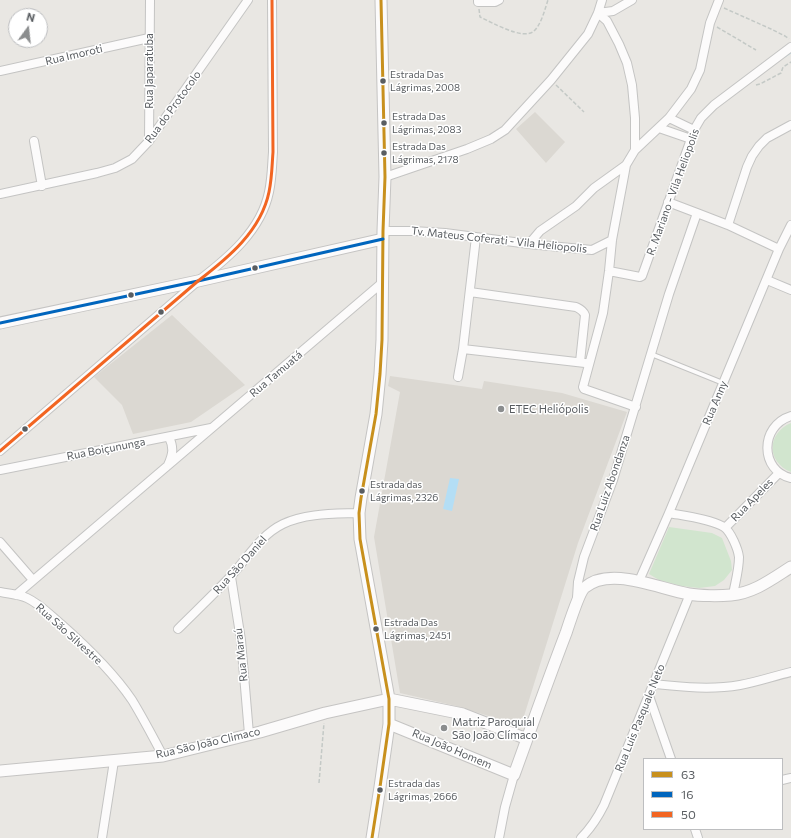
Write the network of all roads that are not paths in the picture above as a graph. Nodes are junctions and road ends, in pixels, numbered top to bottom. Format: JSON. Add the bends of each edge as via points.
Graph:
{"nodes":[{"id":1,"x":150,"y":0,"type":"edge"},
{"id":2,"x":248,"y":0,"type":"edge"},
{"id":3,"x":272,"y":0,"type":"edge"},
{"id":4,"x":380,"y":0,"type":"edge"},
{"id":5,"x":499,"y":0,"type":"edge"},
{"id":6,"x":602,"y":0,"type":"edge"},
{"id":7,"x":632,"y":0,"type":"edge"},
{"id":8,"x":478,"y":1,"type":"edge"},
{"id":9,"x":718,"y":2,"type":"edge"},
{"id":10,"x":598,"y":13,"type":"junction"},
{"id":11,"x":149,"y":38,"type":"junction"},
{"id":12,"x":791,"y":47,"type":"edge"},
{"id":13,"x":0,"y":71,"type":"edge"},
{"id":14,"x":669,"y":118,"type":"junction"},
{"id":15,"x":791,"y":125,"type":"edge"},
{"id":16,"x":659,"y":128,"type":"junction"},
{"id":17,"x":694,"y":130,"type":"junction"},
{"id":18,"x":690,"y":139,"type":"junction"},
{"id":19,"x":34,"y":141,"type":"dead end"},
{"id":20,"x":149,"y":141,"type":"junction"},
{"id":21,"x":635,"y":150,"type":"junction"},
{"id":22,"x":626,"y":165,"type":"junction"},
{"id":23,"x":385,"y":177,"type":"junction"},
{"id":24,"x":42,"y":186,"type":"junction"},
{"id":25,"x":0,"y":194,"type":"edge"},
{"id":26,"x":668,"y":202,"type":"junction"},
{"id":27,"x":696,"y":213,"type":"junction"},
{"id":28,"x":728,"y":225,"type":"junction"},
{"id":29,"x":791,"y":225,"type":"edge"},
{"id":30,"x":383,"y":235,"type":"junction"},
{"id":31,"x":476,"y":237,"type":"junction"},
{"id":32,"x":612,"y":240,"type":"junction"},
{"id":33,"x":529,"y":244,"type":"junction"},
{"id":34,"x":780,"y":249,"type":"junction"},
{"id":35,"x":610,"y":271,"type":"junction"},
{"id":36,"x":766,"y":280,"type":"junction"},
{"id":37,"x":198,"y":281,"type":"junction"},
{"id":38,"x":383,"y":282,"type":"junction"},
{"id":39,"x":791,"y":290,"type":"edge"},
{"id":40,"x":470,"y":292,"type":"junction"},
{"id":41,"x":0,"y":323,"type":"edge"},
{"id":42,"x":463,"y":348,"type":"junction"},
{"id":43,"x":652,"y":354,"type":"junction"},
{"id":44,"x":584,"y":363,"type":"junction"},
{"id":45,"x":458,"y":377,"type":"dead end"},
{"id":46,"x":723,"y":383,"type":"junction"},
{"id":47,"x":636,"y":407,"type":"junction"},
{"id":48,"x":791,"y":416,"type":"edge"},
{"id":49,"x":212,"y":428,"type":"junction"},
{"id":50,"x":169,"y":437,"type":"junction"},
{"id":51,"x":0,"y":451,"type":"edge"},
{"id":52,"x":168,"y":465,"type":"junction"},
{"id":53,"x":0,"y":470,"type":"edge"},
{"id":54,"x":780,"y":473,"type":"junction"},
{"id":55,"x":791,"y":478,"type":"edge"},
{"id":56,"x":359,"y":513,"type":"junction"},
{"id":57,"x":669,"y":513,"type":"junction"},
{"id":58,"x":725,"y":528,"type":"junction"},
{"id":59,"x":0,"y":542,"type":"edge"},
{"id":60,"x":791,"y":567,"type":"edge"},
{"id":61,"x":231,"y":577,"type":"junction"},
{"id":62,"x":33,"y":580,"type":"junction"},
{"id":63,"x":639,"y":581,"type":"junction"},
{"id":64,"x":0,"y":592,"type":"edge"},
{"id":65,"x":690,"y":594,"type":"junction"},
{"id":66,"x":16,"y":595,"type":"junction"},
{"id":67,"x":733,"y":595,"type":"junction"},
{"id":68,"x":577,"y":601,"type":"junction"},
{"id":69,"x":178,"y":630,"type":"dead end"},
{"id":70,"x":791,"y":672,"type":"edge"},
{"id":71,"x":654,"y":684,"type":"junction"},
{"id":72,"x":649,"y":696,"type":"junction"},
{"id":73,"x":389,"y":698,"type":"junction"},
{"id":74,"x":389,"y":724,"type":"junction"},
{"id":75,"x":249,"y":734,"type":"junction"},
{"id":76,"x":527,"y":739,"type":"junction"},
{"id":77,"x":163,"y":756,"type":"junction"},
{"id":78,"x":671,"y":758,"type":"edge"},
{"id":79,"x":114,"y":761,"type":"junction"},
{"id":80,"x":0,"y":771,"type":"edge"},
{"id":81,"x":514,"y":776,"type":"junction"},
{"id":82,"x":102,"y":838,"type":"edge"},
{"id":83,"x":372,"y":838,"type":"edge"},
{"id":84,"x":499,"y":838,"type":"edge"},
{"id":85,"x":581,"y":838,"type":"edge"}],
"edges":[{"from":1,"to":11,"type":"street","name":"Rua Japaratuba"},
{"from":2,"to":20,"type":"street","name":"Rua do Protocolo"},
{"from":3,"to":37,"type":"street","via":[[273,152],[269,192],[264,210],[255,225],[221,263]]},
{"from":4,"to":23,"type":"street"},
{"from":5,"to":8,"type":"street"},
{"from":6,"to":10,"type":"street"},
{"from":7,"to":10,"type":"street","via":[[613,11]]},
{"from":9,"to":14,"type":"street","via":[[710,23],[700,70],[686,97]]},
{"from":10,"to":21,"type":"street","via":[[606,21],[627,63],[632,85]]},
{"from":10,"to":23,"type":"street","via":[[588,34],[551,80],[505,130],[491,139]]},
{"from":11,"to":13,"type":"street","name":"Rua Imoroti"},
{"from":11,"to":20,"type":"street","name":"Rua Japaratuba"},
{"from":12,"to":17,"type":"street","name":"R. Mariano - Vila Heliopolis","via":[[714,105],[701,118]]},
{"from":14,"to":16,"type":"street"},
{"from":14,"to":17,"type":"street"},
{"from":15,"to":28,"type":"street","via":[[767,138],[752,156]]},
{"from":16,"to":18,"type":"street"},
{"from":16,"to":21,"type":"street"},
{"from":17,"to":18,"type":"street","name":"R. Mariano - Vila Heliopolis"},
{"from":18,"to":26,"type":"street","name":"R. Mariano - Vila Heliopolis"},
{"from":19,"to":24,"type":"street"},
{"from":20,"to":24,"type":"street","name":"Rua do Protocolo","via":[[132,159],[115,168]]},
{"from":21,"to":22,"type":"street"},
{"from":22,"to":32,"type":"street"},
{"from":22,"to":33,"type":"street","via":[[594,188],[576,206],[540,231]]},
{"from":23,"to":30,"type":"street"},
{"from":24,"to":25,"type":"street","name":"Rua do Protocolo"},
{"from":26,"to":27,"type":"street"},
{"from":26,"to":35,"type":"street","name":"R. Mariano - Vila Heliopolis","via":[[642,276]]},
{"from":27,"to":28,"type":"street"},
{"from":27,"to":43,"type":"street","name":"Rua Luiz Abondanza"},
{"from":28,"to":34,"type":"street"},
{"from":29,"to":34,"type":"street","name":"Rua Anny"},
{"from":30,"to":31,"type":"street","name":"Tv. Mateus Coferati - Vila Heliopolis","via":[[413,231]]},
{"from":30,"to":37,"type":"street"},
{"from":30,"to":38,"type":"street"},
{"from":31,"to":33,"type":"street","name":"Tv. Mateus Coferati - Vila Heliopolis"},
{"from":31,"to":40,"type":"street"},
{"from":32,"to":33,"type":"street","name":"Tv. Mateus Coferati - Vila Heliopolis","via":[[592,250]]},
{"from":32,"to":35,"type":"street"},
{"from":34,"to":36,"type":"street","name":"Rua Anny"},
{"from":35,"to":44,"type":"street","via":[[596,341]]},
{"from":36,"to":39,"type":"street"},
{"from":36,"to":46,"type":"street","name":"Rua Anny"},
{"from":37,"to":41,"type":"street"},
{"from":37,"to":51,"type":"street"},
{"from":38,"to":49,"type":"street","name":"Rua Tamuatá"},
{"from":38,"to":56,"type":"street","via":[[382,340],[376,414]]},
{"from":40,"to":42,"type":"street"},
{"from":40,"to":44,"type":"street","via":[[580,308],[585,315]]},
{"from":42,"to":44,"type":"street"},
{"from":42,"to":45,"type":"street"},
{"from":43,"to":46,"type":"lane"},
{"from":43,"to":47,"type":"street","name":"Rua Luiz Abondanza"},
{"from":44,"to":47,"type":"street","via":[[584,389]]},
{"from":46,"to":57,"type":"street","name":"Rua Anny"},
{"from":47,"to":68,"type":"street","name":"Rua Luiz Abondanza","via":[[582,564]]},
{"from":48,"to":54,"type":"street","via":[[776,424],[767,444],[772,464]]},
{"from":49,"to":50,"type":"street","name":"Rua Boiçununga"},
{"from":49,"to":52,"type":"street","name":"Rua Tamuatá"},
{"from":50,"to":52,"type":"street","via":[[173,449]]},
{"from":50,"to":53,"type":"street","name":"Rua Boiçununga"},
{"from":52,"to":62,"type":"street","name":"Rua Tamuatá"},
{"from":54,"to":55,"type":"street"},
{"from":54,"to":58,"type":"street","name":"Rua Apeles"},
{"from":56,"to":61,"type":"street","name":"Rua São Daniel","via":[[327,514],[284,523],[269,532]]},
{"from":56,"to":73,"type":"street","via":[[360,539]]},
{"from":57,"to":58,"type":"street","via":[[712,522]]},
{"from":57,"to":63,"type":"street","name":"Rua Anny"},
{"from":58,"to":67,"type":"street","via":[[735,542],[739,556]]},
{"from":59,"to":62,"type":"street"},
{"from":60,"to":67,"type":"street","via":[[762,586]]},
{"from":61,"to":69,"type":"street","name":"Rua São Daniel"},
{"from":61,"to":75,"type":"street","name":"Rua Maraú","via":[[241,640]]},
{"from":62,"to":66,"type":"street","name":"Rua Tamuatá"},
{"from":63,"to":65,"type":"street"},
{"from":63,"to":68,"type":"street","via":[[622,578],[603,579],[583,589]]},
{"from":64,"to":66,"type":"street","name":"Rua São Silvestre"},
{"from":65,"to":67,"type":"street"},
{"from":65,"to":71,"type":"street","name":"Rua Luis Pasquale Neto"},
{"from":66,"to":77,"type":"street","name":"Rua São Silvestre","via":[[38,605],[84,644],[106,668],[131,699]]},
{"from":68,"to":76,"type":"street","name":"Rua Luiz Abondanza"},
{"from":70,"to":71,"type":"street","via":[[741,685],[711,688]]},
{"from":71,"to":72,"type":"street","name":"Rua Luis Pasquale Neto"},
{"from":72,"to":78,"type":"street"},
{"from":72,"to":85,"type":"street","name":"Rua Luis Pasquale Neto","via":[[604,805]]},
{"from":73,"to":74,"type":"street"},
{"from":73,"to":75,"type":"street","name":"Rua São João Climaco"},
{"from":73,"to":76,"type":"street","via":[[463,714]]},
{"from":74,"to":81,"type":"street","name":"Rua João Homem"},
{"from":74,"to":83,"type":"street"},
{"from":75,"to":77,"type":"street","name":"Rua São João Climaco"},
{"from":76,"to":81,"type":"street","name":"Rua Luiz Abondanza"},
{"from":77,"to":79,"type":"street","name":"Rua São João Climaco"},
{"from":79,"to":80,"type":"street","name":"Rua São João Climaco"},
{"from":79,"to":82,"type":"street"},
{"from":81,"to":84,"type":"street","name":"Rua Luiz Abondanza"}]}
